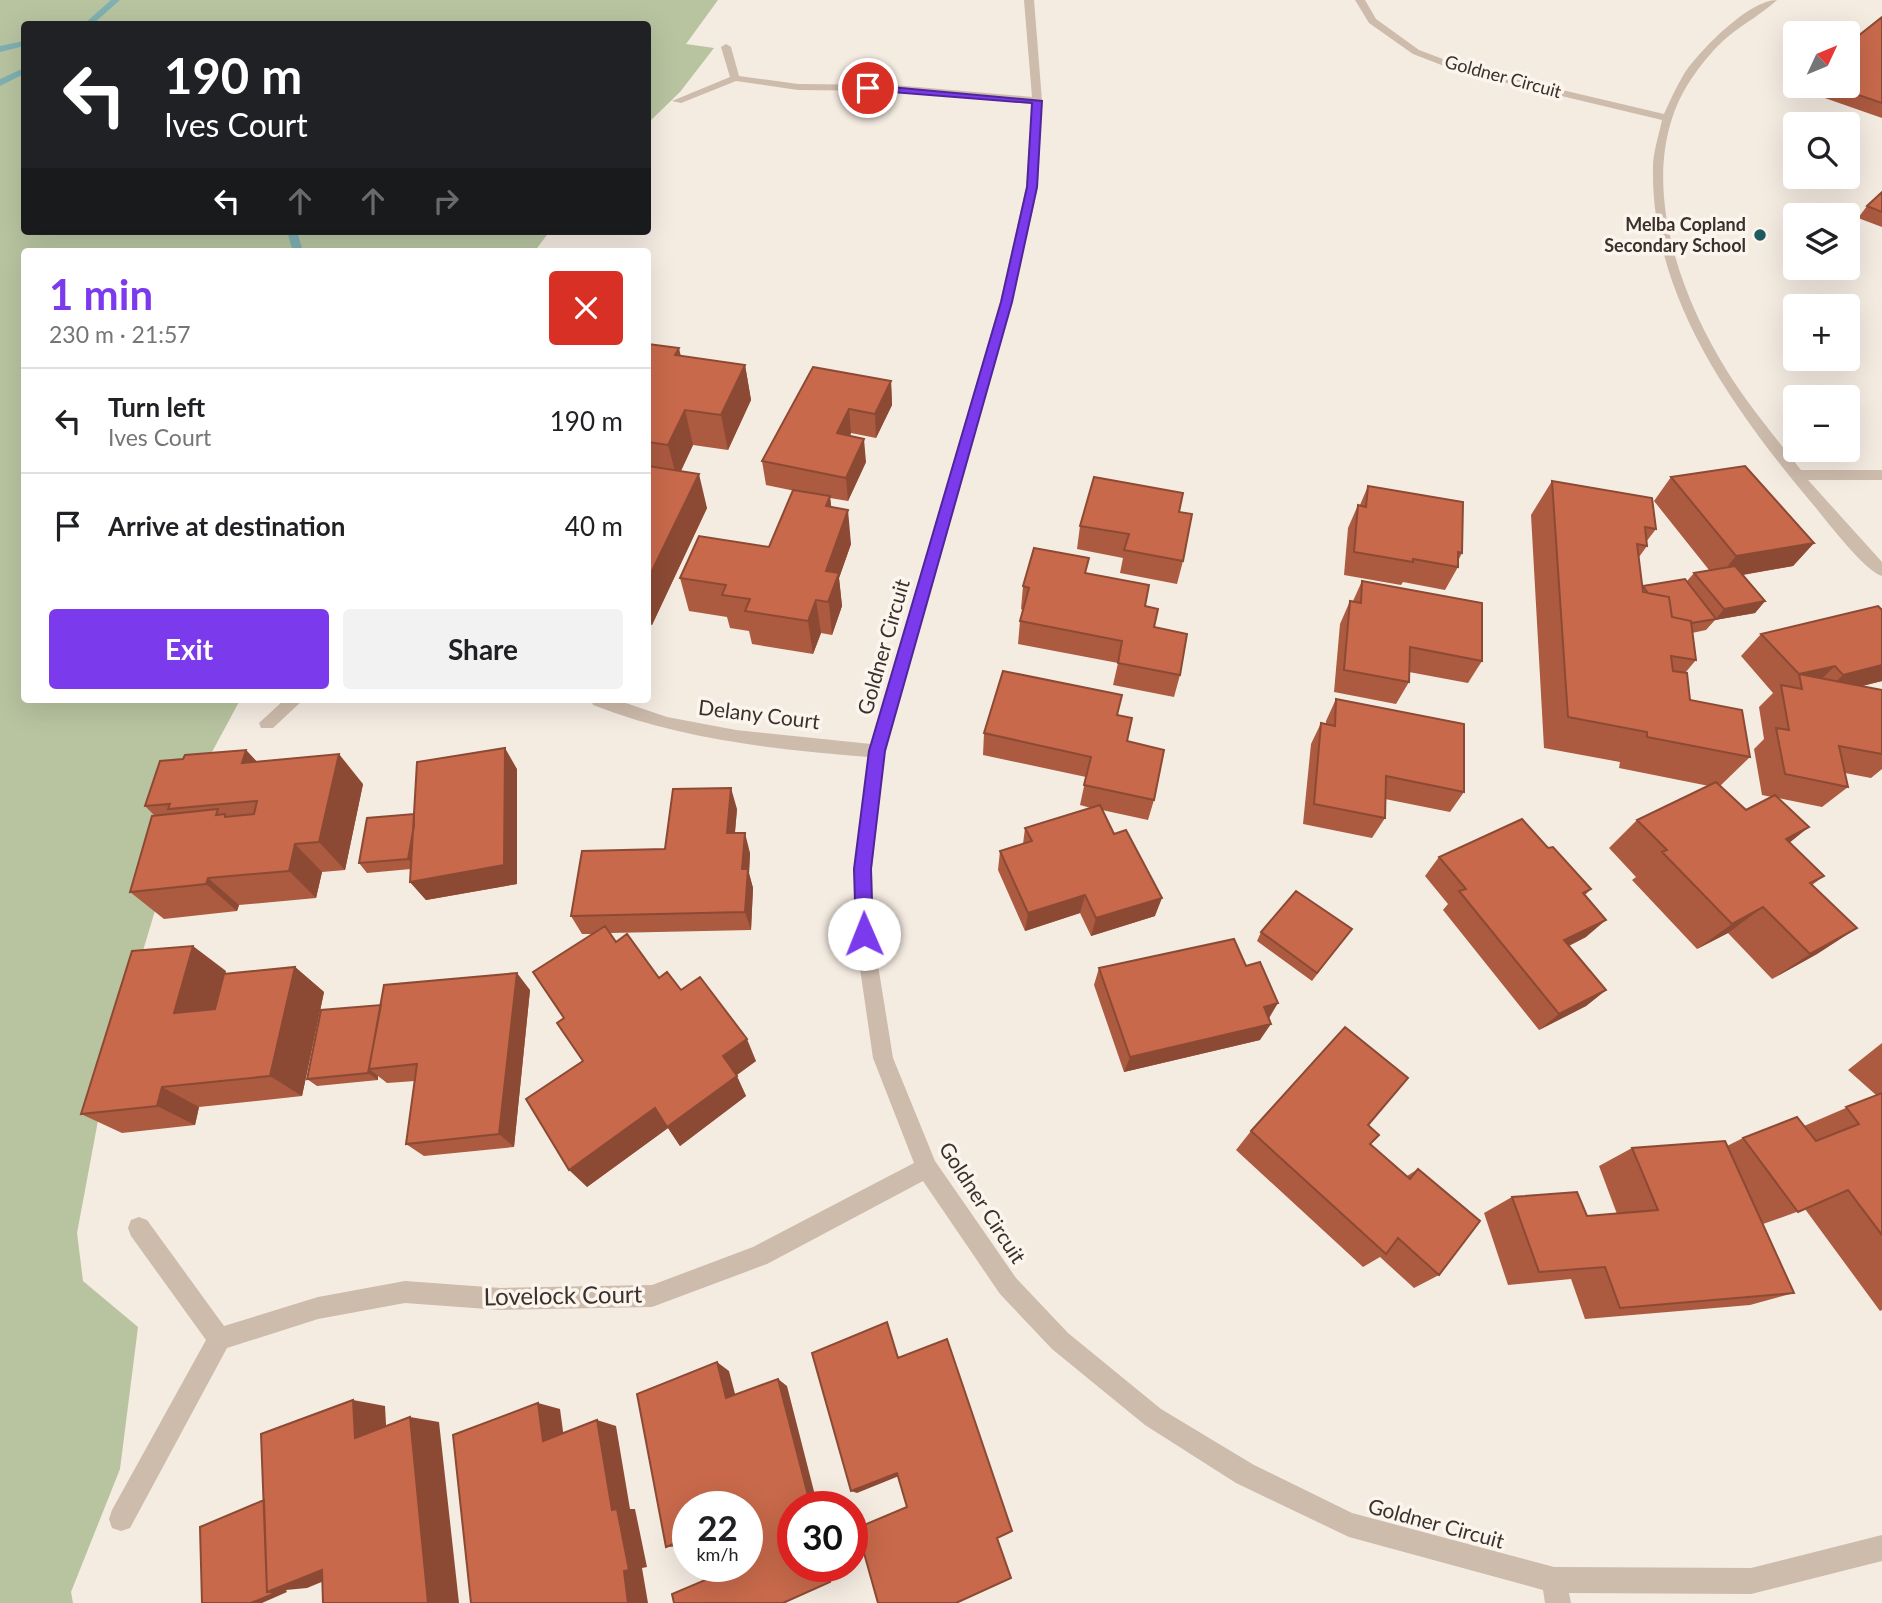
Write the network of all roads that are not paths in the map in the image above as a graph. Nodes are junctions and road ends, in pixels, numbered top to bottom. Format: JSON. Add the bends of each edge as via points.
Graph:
{"nodes":[{"id":1,"x":1029,"y":0,"type":"edge"},
{"id":2,"x":1360,"y":0,"type":"edge"},
{"id":3,"x":1772,"y":0,"type":"edge"},
{"id":4,"x":726,"y":47,"type":"dead end"},
{"id":5,"x":735,"y":78,"type":"junction"},
{"id":6,"x":677,"y":101,"type":"dead end"},
{"id":7,"x":1037,"y":101,"type":"junction"},
{"id":8,"x":1666,"y":118,"type":"junction"},
{"id":9,"x":1795,"y":475,"type":"junction"},
{"id":10,"x":1882,"y":475,"type":"edge"},
{"id":11,"x":1882,"y":571,"type":"edge"},
{"id":12,"x":291,"y":703,"type":"edge"},
{"id":13,"x":605,"y":703,"type":"edge"},
{"id":14,"x":267,"y":723,"type":"dead end"},
{"id":15,"x":877,"y":751,"type":"junction"},
{"id":16,"x":928,"y":1168,"type":"junction"},
{"id":17,"x":139,"y":1228,"type":"dead end"},
{"id":18,"x":219,"y":1339,"type":"junction"},
{"id":19,"x":121,"y":1519,"type":"dead end"},
{"id":20,"x":1882,"y":1548,"type":"edge"},
{"id":21,"x":1556,"y":1592,"type":"edge"}],
"edges":[{"from":1,"to":7,"type":"street","name":"Goldner Circuit"},
{"from":2,"to":8,"type":"street","name":"Goldner Circuit","via":[[1372,20],[1416,52],[1461,69]]},
{"from":3,"to":8,"type":"street","via":[[1706,49],[1676,93]]},
{"from":4,"to":5,"type":"street"},
{"from":5,"to":6,"type":"street"},
{"from":5,"to":7,"type":"street","via":[[797,87],[894,88]]},
{"from":7,"to":15,"type":"street","name":"Goldner Circuit","via":[[1032,187],[1006,302]]},
{"from":8,"to":9,"type":"street","via":[[1657,193],[1668,253],[1694,322],[1718,366]]},
{"from":9,"to":10,"type":"street"},
{"from":9,"to":11,"type":"street"},
{"from":12,"to":14,"type":"street"},
{"from":13,"to":15,"type":"street","name":"Delany Court","via":[[703,734]]},
{"from":15,"to":16,"type":"street","name":"Goldner Circuit","via":[[863,869],[864,934],[883,1058]]},
{"from":16,"to":18,"type":"street","name":"Lovelock Court","via":[[759,1256],[652,1296],[501,1299],[405,1292],[318,1308]]},
{"from":16,"to":21,"type":"street","name":"Goldner Circuit","via":[[1008,1286],[1060,1341],[1153,1417],[1245,1474],[1349,1525]]},
{"from":17,"to":18,"type":"street"},
{"from":18,"to":19,"type":"street"},
{"from":20,"to":21,"type":"street","name":"Goldner Circuit","via":[[1751,1581]]}]}
